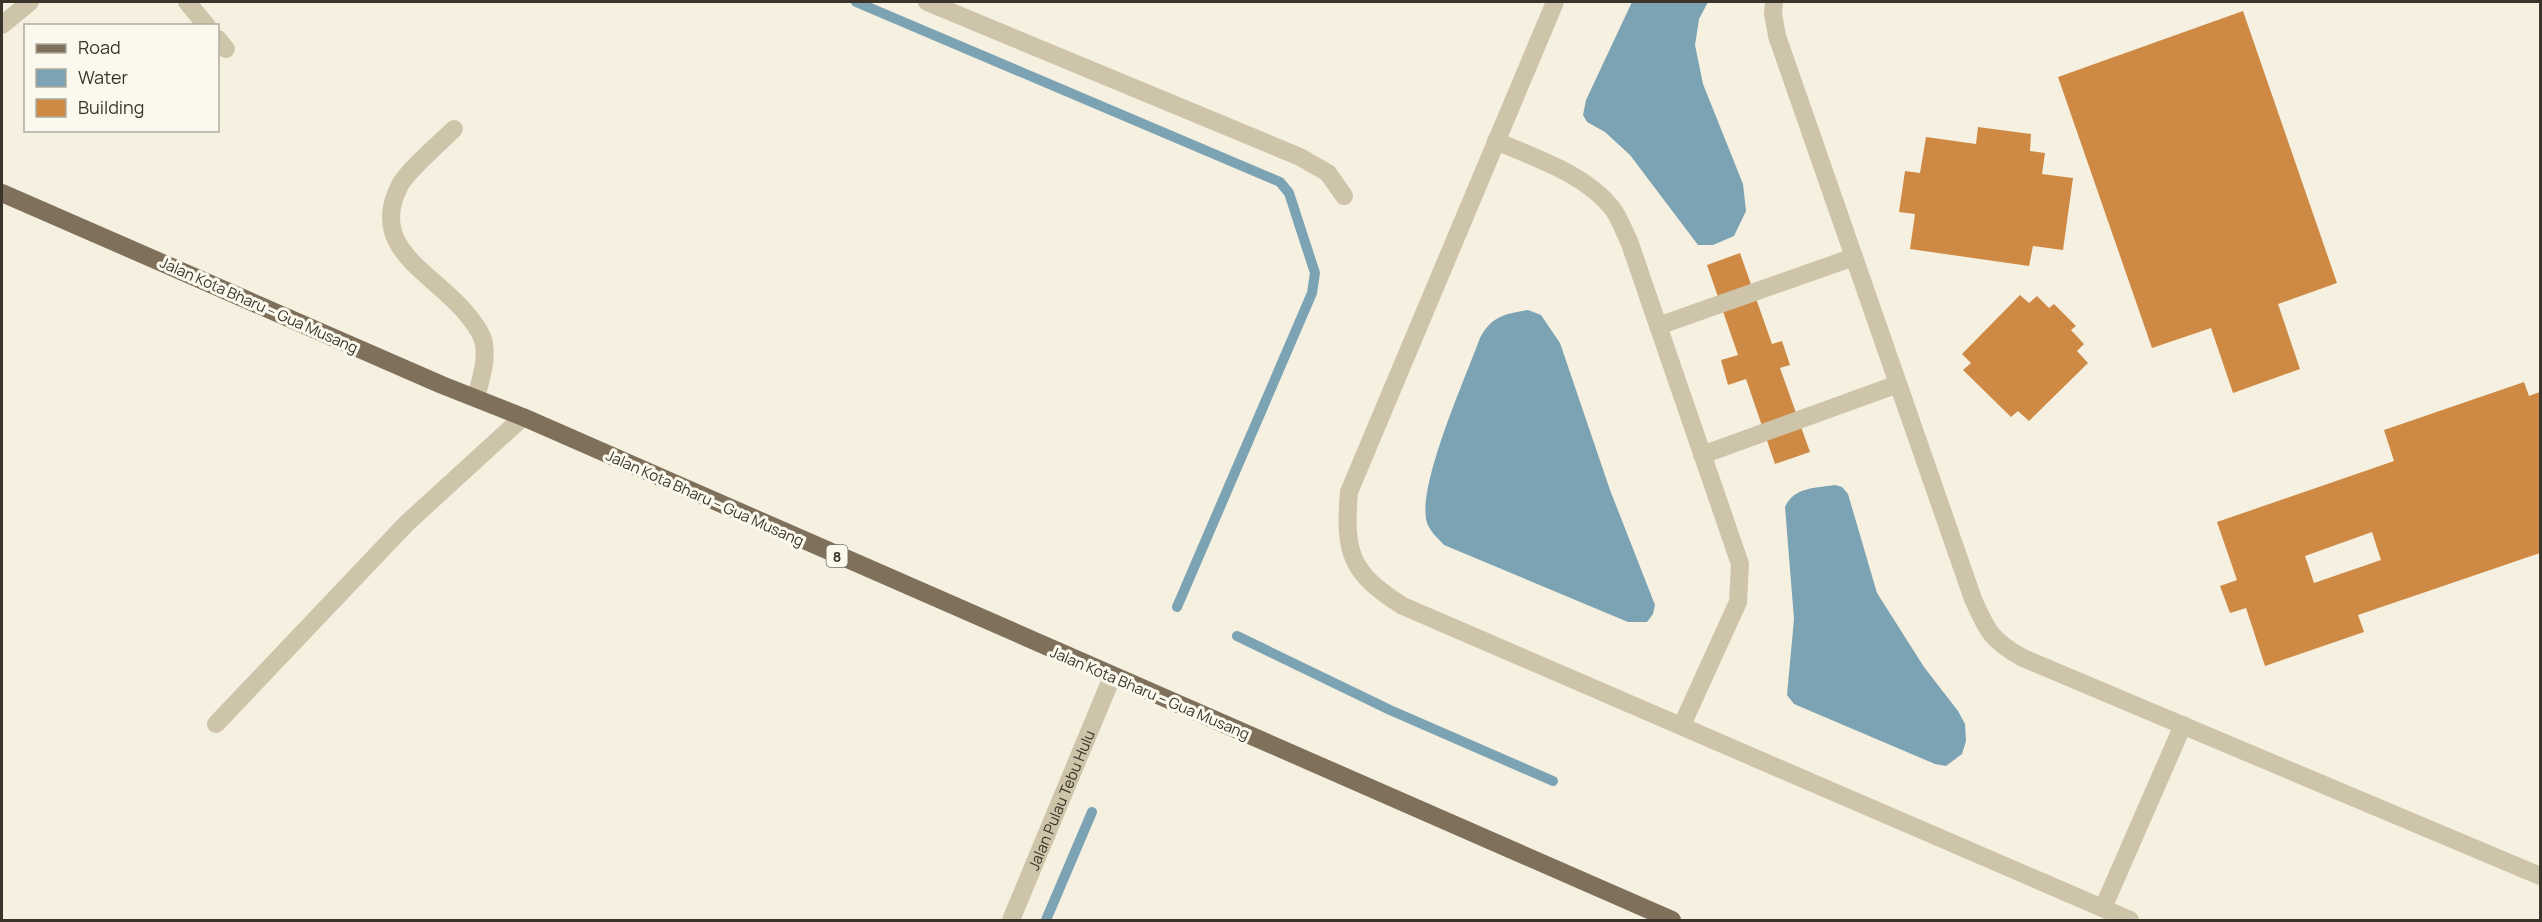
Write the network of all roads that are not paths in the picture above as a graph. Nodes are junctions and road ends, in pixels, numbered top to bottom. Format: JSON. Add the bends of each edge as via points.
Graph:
{"nodes":[{"id":1,"x":30,"y":2,"type":"edge"},
{"id":2,"x":187,"y":2,"type":"edge"},
{"id":3,"x":927,"y":2,"type":"edge"},
{"id":4,"x":1555,"y":2,"type":"edge"},
{"id":5,"x":1774,"y":2,"type":"edge"},
{"id":6,"x":205,"y":24,"type":"edge"},
{"id":7,"x":2,"y":25,"type":"edge"},
{"id":8,"x":454,"y":129,"type":"dead end"},
{"id":9,"x":1496,"y":141,"type":"junction"},
{"id":10,"x":2,"y":193,"type":"edge"},
{"id":11,"x":1344,"y":196,"type":"dead end"},
{"id":12,"x":1854,"y":257,"type":"junction"},
{"id":13,"x":1658,"y":326,"type":"junction"},
{"id":14,"x":1898,"y":384,"type":"junction"},
{"id":15,"x":476,"y":398,"type":"junction"},
{"id":16,"x":523,"y":417,"type":"junction"},
{"id":17,"x":1702,"y":455,"type":"junction"},
{"id":18,"x":1112,"y":677,"type":"junction"},
{"id":19,"x":216,"y":724,"type":"dead end"},
{"id":20,"x":1682,"y":725,"type":"junction"},
{"id":21,"x":2183,"y":725,"type":"junction"},
{"id":22,"x":2541,"y":876,"type":"edge"},
{"id":23,"x":2103,"y":908,"type":"junction"},
{"id":24,"x":1011,"y":921,"type":"edge"},
{"id":25,"x":1672,"y":921,"type":"edge"},
{"id":26,"x":2130,"y":921,"type":"edge"}],
"edges":[{"from":1,"to":7,"type":"street"},
{"from":2,"to":6,"type":"street"},
{"from":3,"to":11,"type":"street","via":[[1300,157],[1328,173]]},
{"from":4,"to":9,"type":"street"},
{"from":5,"to":12,"type":"street","via":[[1777,36]]},
{"from":8,"to":15,"type":"street","via":[[400,184],[390,216],[394,241],[454,298],[476,325],[484,343],[484,365]]},
{"from":9,"to":13,"type":"street","via":[[1569,173],[1613,209],[1629,241]]},
{"from":9,"to":20,"type":"street","via":[[1349,492],[1346,530],[1350,553],[1377,590],[1404,606]]},
{"from":10,"to":15,"type":"main road","name":"Jalan Kota Bharu – Gua Musang","number":"8"},
{"from":12,"to":13,"type":"street"},
{"from":12,"to":14,"type":"street"},
{"from":13,"to":17,"type":"street"},
{"from":14,"to":17,"type":"street"},
{"from":14,"to":21,"type":"street","via":[[1988,633],[2002,647],[2023,658]]},
{"from":15,"to":16,"type":"main road","name":"Jalan Kota Bharu – Gua Musang","number":"8"},
{"from":16,"to":18,"type":"main road","name":"Jalan Kota Bharu – Gua Musang","number":"8"},
{"from":16,"to":19,"type":"street","via":[[407,523]]},
{"from":17,"to":20,"type":"street","via":[[1740,564],[1740,585],[1738,602]]},
{"from":18,"to":24,"type":"street","name":"Jalan Pulau Tebu Hulu"},
{"from":18,"to":25,"type":"main road","name":"Jalan Kota Bharu – Gua Musang","number":"8"},
{"from":20,"to":23,"type":"street"},
{"from":21,"to":22,"type":"street"},
{"from":21,"to":23,"type":"street"},
{"from":23,"to":26,"type":"street"}]}
